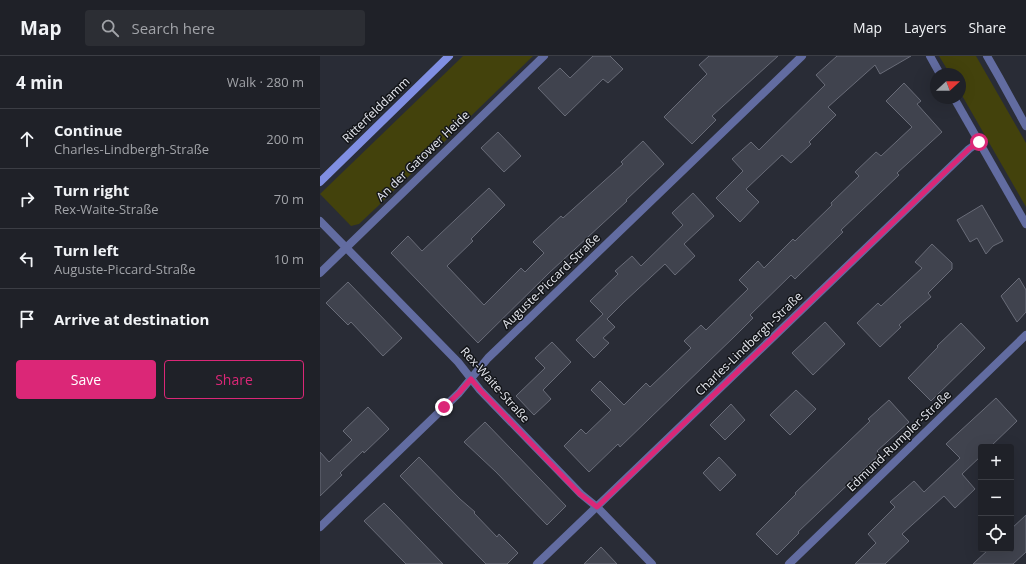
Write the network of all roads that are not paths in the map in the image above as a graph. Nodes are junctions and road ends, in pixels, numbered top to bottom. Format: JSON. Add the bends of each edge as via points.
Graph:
{"nodes":[{"id":1,"x":449,"y":56,"type":"edge"},
{"id":2,"x":544,"y":56,"type":"edge"},
{"id":3,"x":802,"y":56,"type":"edge"},
{"id":4,"x":930,"y":56,"type":"edge"},
{"id":5,"x":987,"y":56,"type":"edge"},
{"id":6,"x":937,"y":68,"type":"edge"},
{"id":7,"x":957,"y":104,"type":"edge"},
{"id":8,"x":1026,"y":126,"type":"edge"},
{"id":9,"x":979,"y":142,"type":"junction"},
{"id":10,"x":320,"y":182,"type":"edge"},
{"id":11,"x":320,"y":221,"type":"edge"},
{"id":12,"x":1026,"y":224,"type":"edge"},
{"id":13,"x":346,"y":247,"type":"junction"},
{"id":14,"x":320,"y":273,"type":"edge"},
{"id":15,"x":1026,"y":335,"type":"edge"},
{"id":16,"x":471,"y":379,"type":"junction"},
{"id":17,"x":597,"y":507,"type":"junction"},
{"id":18,"x":320,"y":527,"type":"edge"},
{"id":19,"x":537,"y":564,"type":"edge"},
{"id":20,"x":652,"y":564,"type":"edge"},
{"id":21,"x":789,"y":564,"type":"edge"}],
"edges":[{"from":1,"to":10,"type":"main road","name":"Ritterfelddamm"},
{"from":2,"to":13,"type":"street","name":"An der Gatower Heide"},
{"from":3,"to":16,"type":"street","name":"Auguste-Piccard-Straße","via":[[488,358]]},
{"from":4,"to":6,"type":"street"},
{"from":5,"to":8,"type":"street"},
{"from":7,"to":9,"type":"street"},
{"from":9,"to":12,"type":"street"},
{"from":9,"to":17,"type":"street","name":"Charles-Lindbergh-Straße"},
{"from":11,"to":13,"type":"street","name":"Rex-Waite-Straße"},
{"from":13,"to":14,"type":"street","name":"An der Gatower Heide"},
{"from":13,"to":16,"type":"street","name":"Rex-Waite-Straße","via":[[458,362]]},
{"from":15,"to":21,"type":"street","name":"Edmund-Rumpler-Straße"},
{"from":16,"to":17,"type":"street","name":"Rex-Waite-Straße","via":[[580,494]]},
{"from":16,"to":18,"type":"street","name":"Auguste-Piccard-Straße"},
{"from":17,"to":19,"type":"street","name":"Charles-Lindbergh-Straße"},
{"from":17,"to":20,"type":"street","name":"Rex-Waite-Straße"}]}
